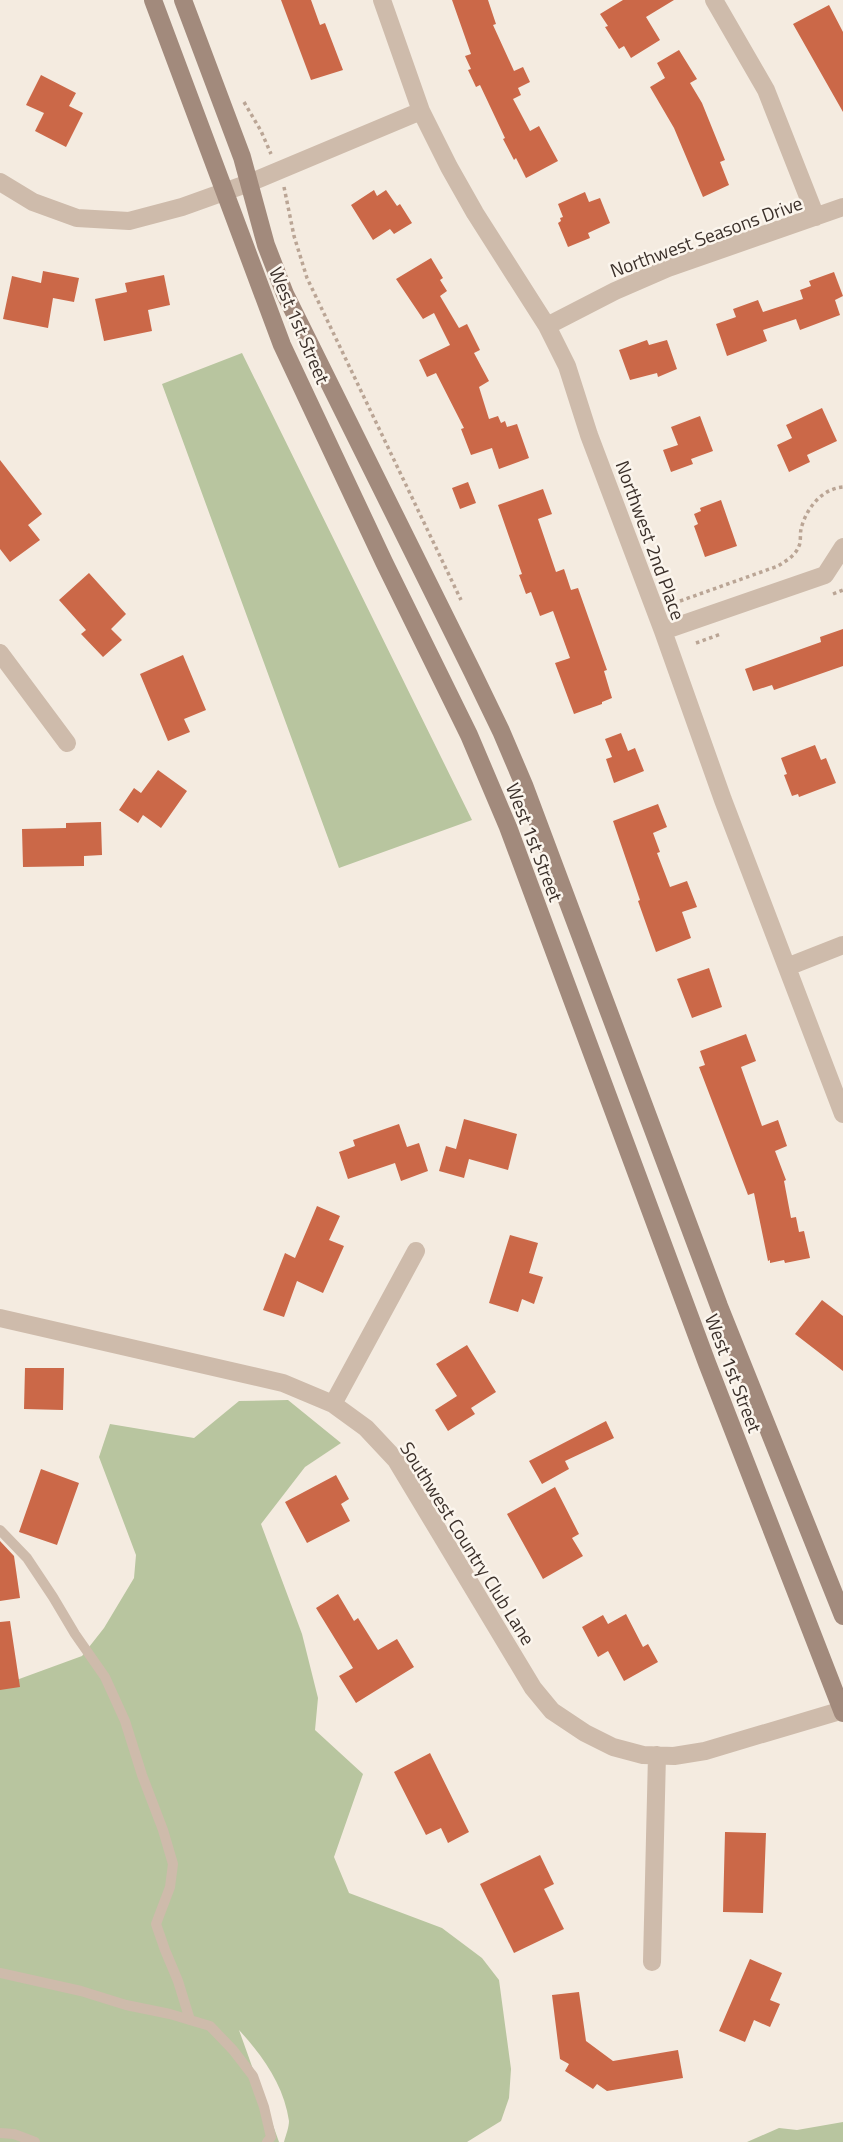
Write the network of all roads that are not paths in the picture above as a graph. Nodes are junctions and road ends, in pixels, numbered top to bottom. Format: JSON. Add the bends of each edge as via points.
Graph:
{"nodes":[{"id":1,"x":153,"y":0,"type":"edge"},
{"id":2,"x":183,"y":0,"type":"edge"},
{"id":3,"x":382,"y":0,"type":"edge"},
{"id":4,"x":714,"y":0,"type":"edge"},
{"id":5,"x":421,"y":111,"type":"junction"},
{"id":6,"x":0,"y":182,"type":"edge"},
{"id":7,"x":237,"y":187,"type":"junction"},
{"id":8,"x":843,"y":207,"type":"edge"},
{"id":9,"x":816,"y":217,"type":"junction"},
{"id":10,"x":547,"y":326,"type":"junction"},
{"id":11,"x":843,"y":547,"type":"edge"},
{"id":12,"x":663,"y":631,"type":"junction"},
{"id":13,"x":0,"y":653,"type":"edge"},
{"id":14,"x":66,"y":743,"type":"dead end"},
{"id":15,"x":843,"y":945,"type":"edge"},
{"id":16,"x":787,"y":967,"type":"junction"},
{"id":17,"x":843,"y":1114,"type":"edge"},
{"id":18,"x":416,"y":1251,"type":"dead end"},
{"id":19,"x":0,"y":1318,"type":"edge"},
{"id":20,"x":333,"y":1404,"type":"junction"},
{"id":21,"x":0,"y":1530,"type":"edge"},
{"id":22,"x":843,"y":1616,"type":"edge"},
{"id":23,"x":843,"y":1711,"type":"edge"},
{"id":24,"x":657,"y":1755,"type":"junction"},
{"id":25,"x":652,"y":1962,"type":"dead end"},
{"id":26,"x":0,"y":1973,"type":"edge"},
{"id":27,"x":190,"y":2020,"type":"junction"},
{"id":28,"x":0,"y":2133,"type":"edge"},
{"id":29,"x":35,"y":2142,"type":"edge"},
{"id":30,"x":267,"y":2142,"type":"edge"}],
"edges":[{"from":1,"to":7,"type":"main road","name":"West 1st Street"},
{"from":2,"to":7,"type":"main road","name":"West 1st Street","via":[[242,157]]},
{"from":3,"to":5,"type":"street","name":"Northwest 2nd Place"},
{"from":4,"to":9,"type":"street","via":[[766,90]]},
{"from":5,"to":7,"type":"street"},
{"from":5,"to":10,"type":"street","name":"Northwest 2nd Place","via":[[475,213]]},
{"from":6,"to":7,"type":"street","via":[[33,202],[77,218],[129,221]]},
{"from":7,"to":22,"type":"main road","name":"West 1st Street","via":[[267,245],[285,294],[501,731],[719,1306]]},
{"from":7,"to":23,"type":"main road","name":"West 1st Street","via":[[282,345],[469,735],[508,827],[707,1363]]},
{"from":8,"to":9,"type":"street","name":"Northwest Seasons Drive"},
{"from":9,"to":10,"type":"street","name":"Northwest Seasons Drive","via":[[668,268]]},
{"from":10,"to":12,"type":"street","name":"Northwest 2nd Place","via":[[566,366]]},
{"from":11,"to":12,"type":"street","via":[[825,575]]},
{"from":12,"to":16,"type":"street","name":"Northwest 2nd Place"},
{"from":13,"to":14,"type":"street"},
{"from":15,"to":16,"type":"street"},
{"from":16,"to":17,"type":"street","name":"Northwest 2nd Place"},
{"from":18,"to":20,"type":"street"},
{"from":19,"to":20,"type":"street","name":"Southwest Country Club Lane","via":[[283,1383]]},
{"from":20,"to":24,"type":"street","name":"Southwest Country Club Lane","via":[[366,1428],[396,1460],[533,1688],[552,1711],[613,1747]]},
{"from":21,"to":27,"type":"lane","via":[[53,1597],[105,1677],[125,1721],[173,1864],[156,1924]]},
{"from":23,"to":24,"type":"street","name":"Southwest Country Club Lane","via":[[705,1751]]},
{"from":24,"to":25,"type":"street"},
{"from":26,"to":27,"type":"lane"},
{"from":27,"to":30,"type":"lane","via":[[210,2026],[253,2076],[271,2137]]},
{"from":28,"to":29,"type":"lane"}]}
